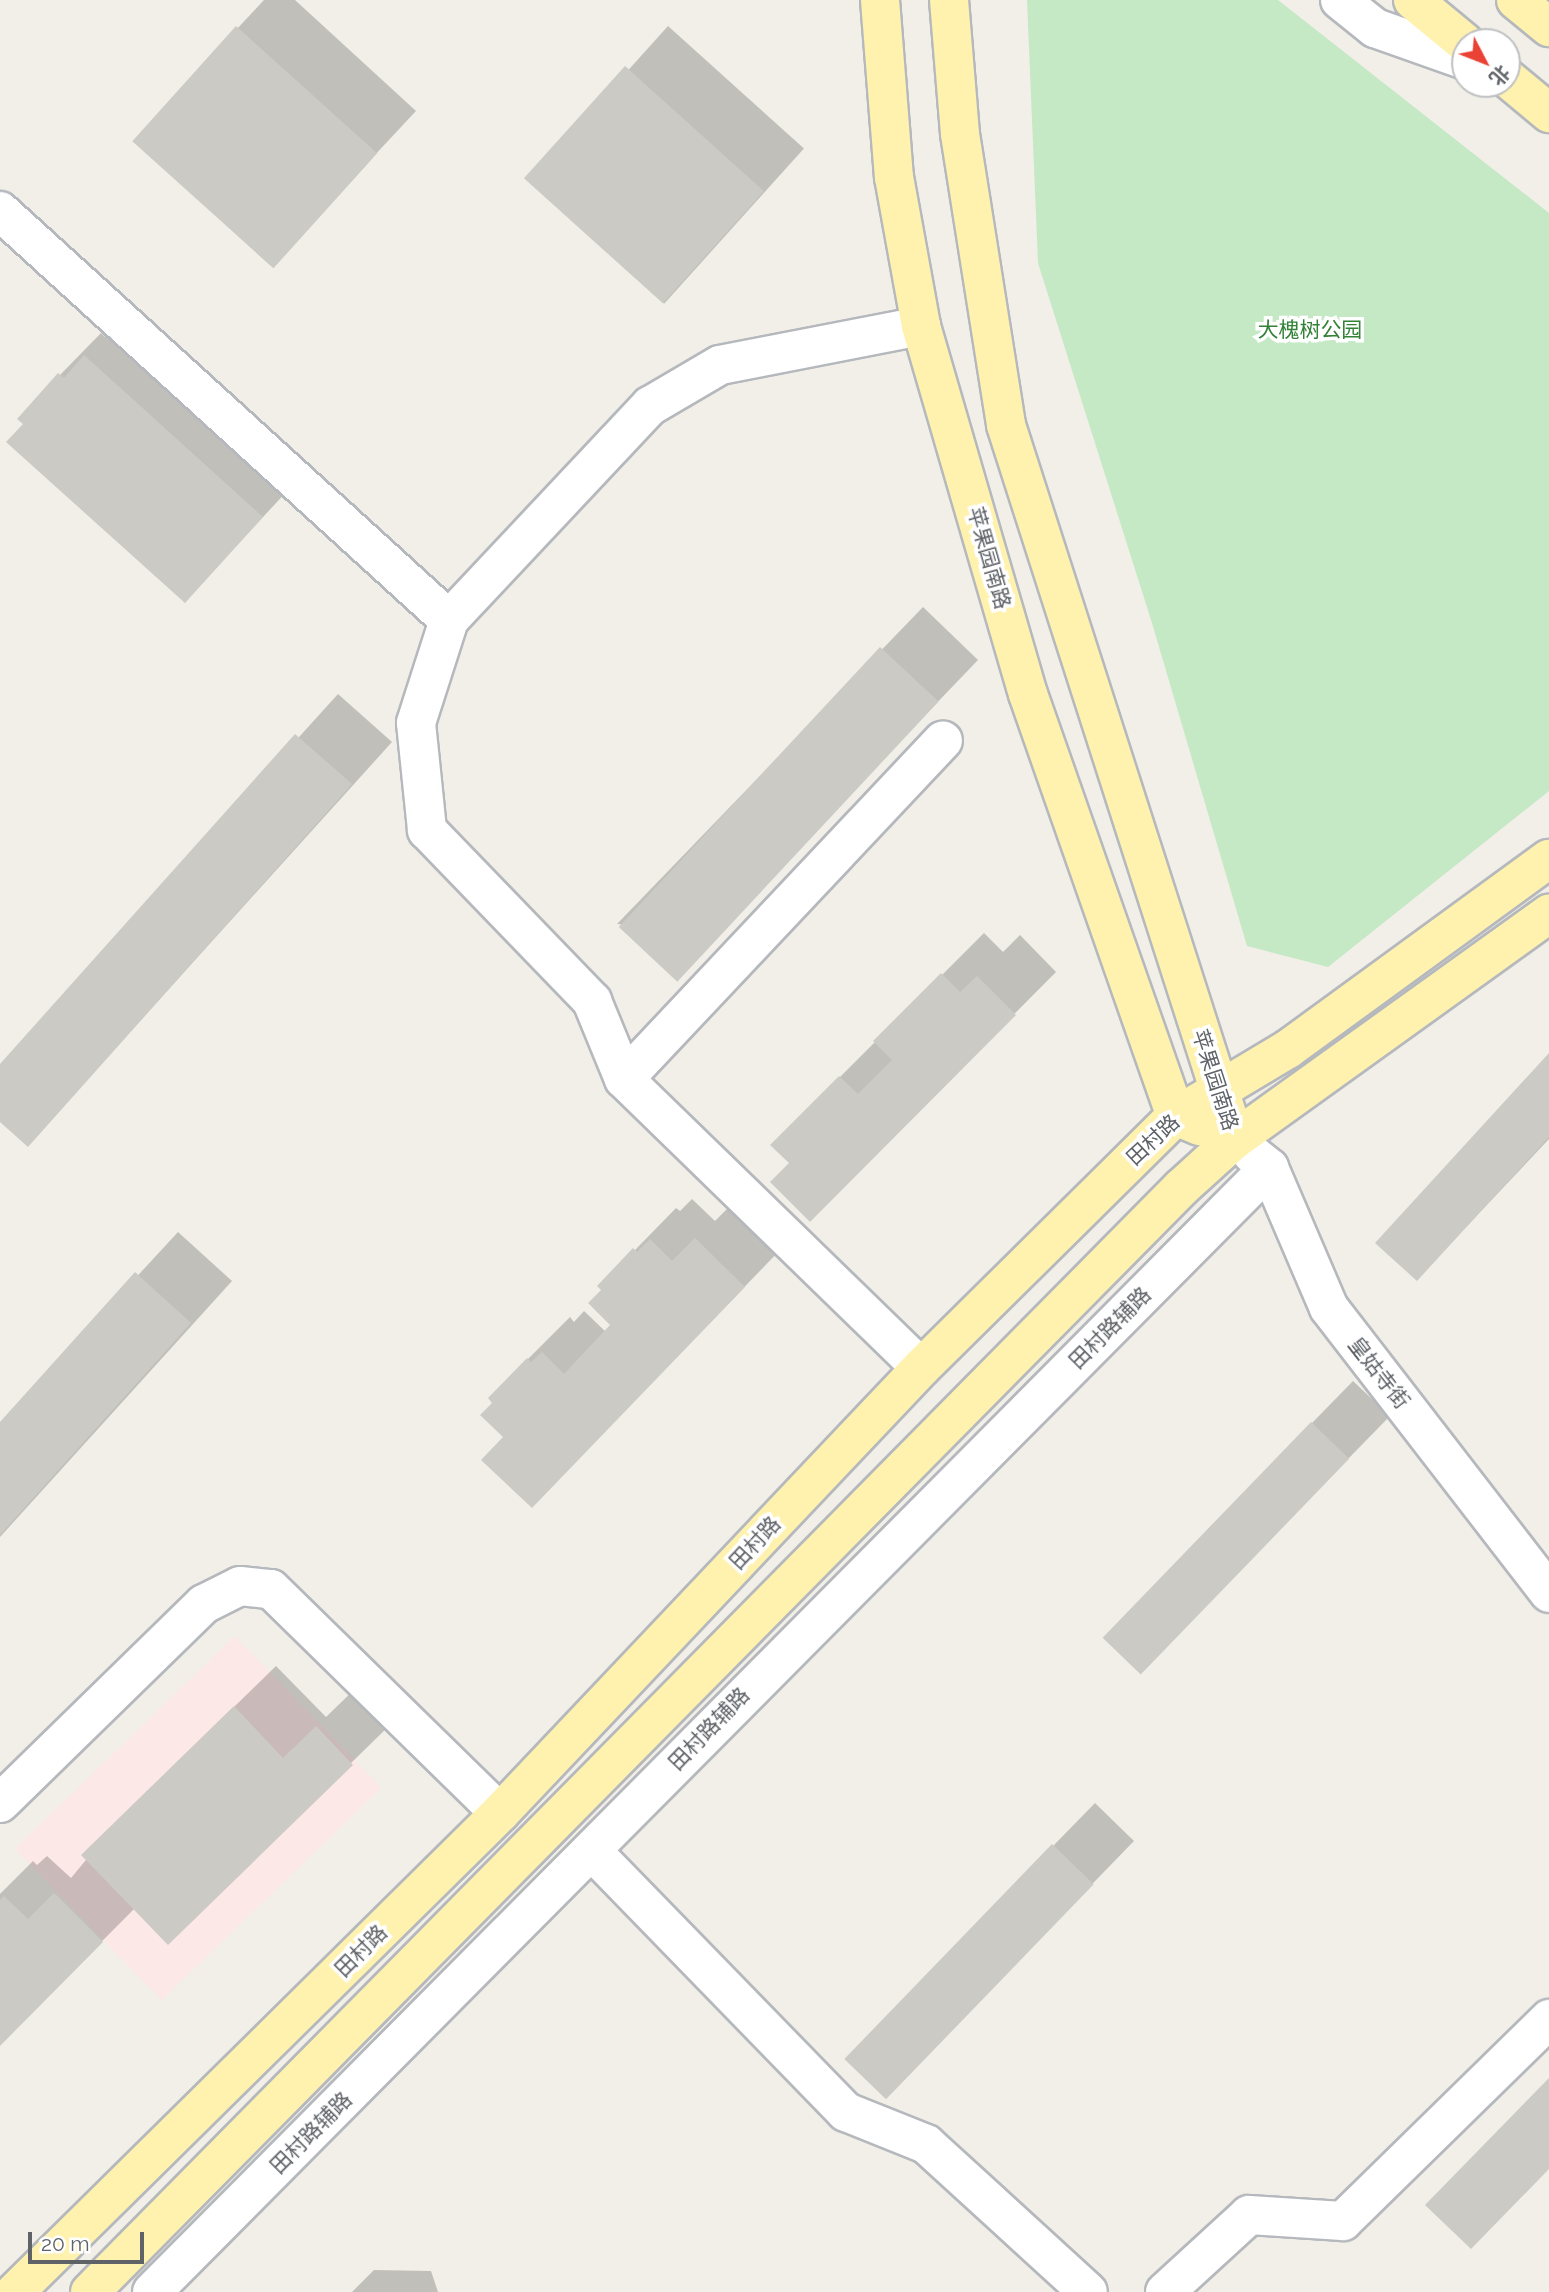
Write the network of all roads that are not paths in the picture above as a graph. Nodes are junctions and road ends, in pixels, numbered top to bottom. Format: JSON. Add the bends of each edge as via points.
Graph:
{"nodes":[{"id":1,"x":880,"y":0,"type":"edge"},
{"id":2,"x":949,"y":0,"type":"edge"},
{"id":3,"x":1340,"y":0,"type":"edge"},
{"id":4,"x":1413,"y":0,"type":"edge"},
{"id":5,"x":1516,"y":0,"type":"edge"},
{"id":6,"x":1549,"y":27,"type":"edge"},
{"id":7,"x":1451,"y":31,"type":"edge"},
{"id":8,"x":1451,"y":55,"type":"edge"},
{"id":9,"x":1521,"y":90,"type":"edge"},
{"id":10,"x":1549,"y":113,"type":"edge"},
{"id":11,"x":0,"y":211,"type":"edge"},
{"id":12,"x":921,"y":326,"type":"junction"},
{"id":13,"x":449,"y":620,"type":"junction"},
{"id":14,"x":943,"y":741,"type":"dead end"},
{"id":15,"x":1549,"y":859,"type":"edge"},
{"id":16,"x":1549,"y":914,"type":"edge"},
{"id":17,"x":625,"y":1079,"type":"junction"},
{"id":18,"x":1220,"y":1089,"type":"junction"},
{"id":19,"x":1176,"y":1116,"type":"junction"},
{"id":20,"x":1234,"y":1140,"type":"junction"},
{"id":21,"x":1269,"y":1168,"type":"junction"},
{"id":22,"x":921,"y":1368,"type":"junction"},
{"id":23,"x":1549,"y":1593,"type":"edge"},
{"id":24,"x":697,"y":1680,"type":"junction"},
{"id":25,"x":725,"y":1712,"type":"junction"},
{"id":26,"x":0,"y":1803,"type":"edge"},
{"id":27,"x":500,"y":1813,"type":"junction"},
{"id":28,"x":592,"y":1850,"type":"junction"},
{"id":29,"x":1549,"y":2019,"type":"edge"},
{"id":30,"x":15,"y":2292,"type":"edge"},
{"id":31,"x":90,"y":2292,"type":"edge"},
{"id":32,"x":152,"y":2292,"type":"edge"},
{"id":33,"x":1088,"y":2292,"type":"edge"},
{"id":34,"x":1165,"y":2292,"type":"edge"}],
"edges":[{"from":1,"to":12,"type":"main road","name":"苹果园南路","via":[[894,177]]},
{"from":2,"to":18,"type":"main road","name":"苹果园南路","via":[[960,134],[1006,425],[1179,976]]},
{"from":3,"to":8,"type":"street","via":[[1375,28]]},
{"from":4,"to":7,"type":"main road"},
{"from":5,"to":6,"type":"main road"},
{"from":9,"to":10,"type":"main road"},
{"from":11,"to":13,"type":"street"},
{"from":12,"to":13,"type":"street","via":[[720,365],[650,406]]},
{"from":12,"to":19,"type":"main road","name":"苹果园南路","via":[[1028,694]]},
{"from":13,"to":17,"type":"street","via":[[416,723],[427,830],[592,1001]]},
{"from":14,"to":17,"type":"street"},
{"from":15,"to":18,"type":"main road","name":"田村路","via":[[1288,1049]]},
{"from":16,"to":20,"type":"main road"},
{"from":17,"to":22,"type":"street"},
{"from":18,"to":19,"type":"main road","name":"田村路"},
{"from":18,"to":20,"type":"main road","name":"苹果园南路"},
{"from":19,"to":20,"type":"main road","name":"苹果园南路"},
{"from":19,"to":22,"type":"main road","name":"田村路"},
{"from":20,"to":21,"type":"street","name":"皇姑寺街"},
{"from":20,"to":24,"type":"main road","via":[[1181,1188]]},
{"from":21,"to":23,"type":"street","name":"皇姑寺街","via":[[1329,1308]]},
{"from":21,"to":25,"type":"street","name":"田村路辅路"},
{"from":22,"to":27,"type":"main road","name":"田村路"},
{"from":24,"to":25,"type":"street"},
{"from":24,"to":31,"type":"main road"},
{"from":25,"to":28,"type":"street","name":"田村路辅路"},
{"from":26,"to":27,"type":"street","via":[[204,1604],[240,1586],[271,1589]]},
{"from":27,"to":30,"type":"main road","name":"田村路"},
{"from":28,"to":32,"type":"street","name":"田村路辅路"},
{"from":28,"to":33,"type":"street","via":[[846,2112],[926,2144]]},
{"from":29,"to":34,"type":"street","via":[[1343,2221],[1249,2215]]}]}
